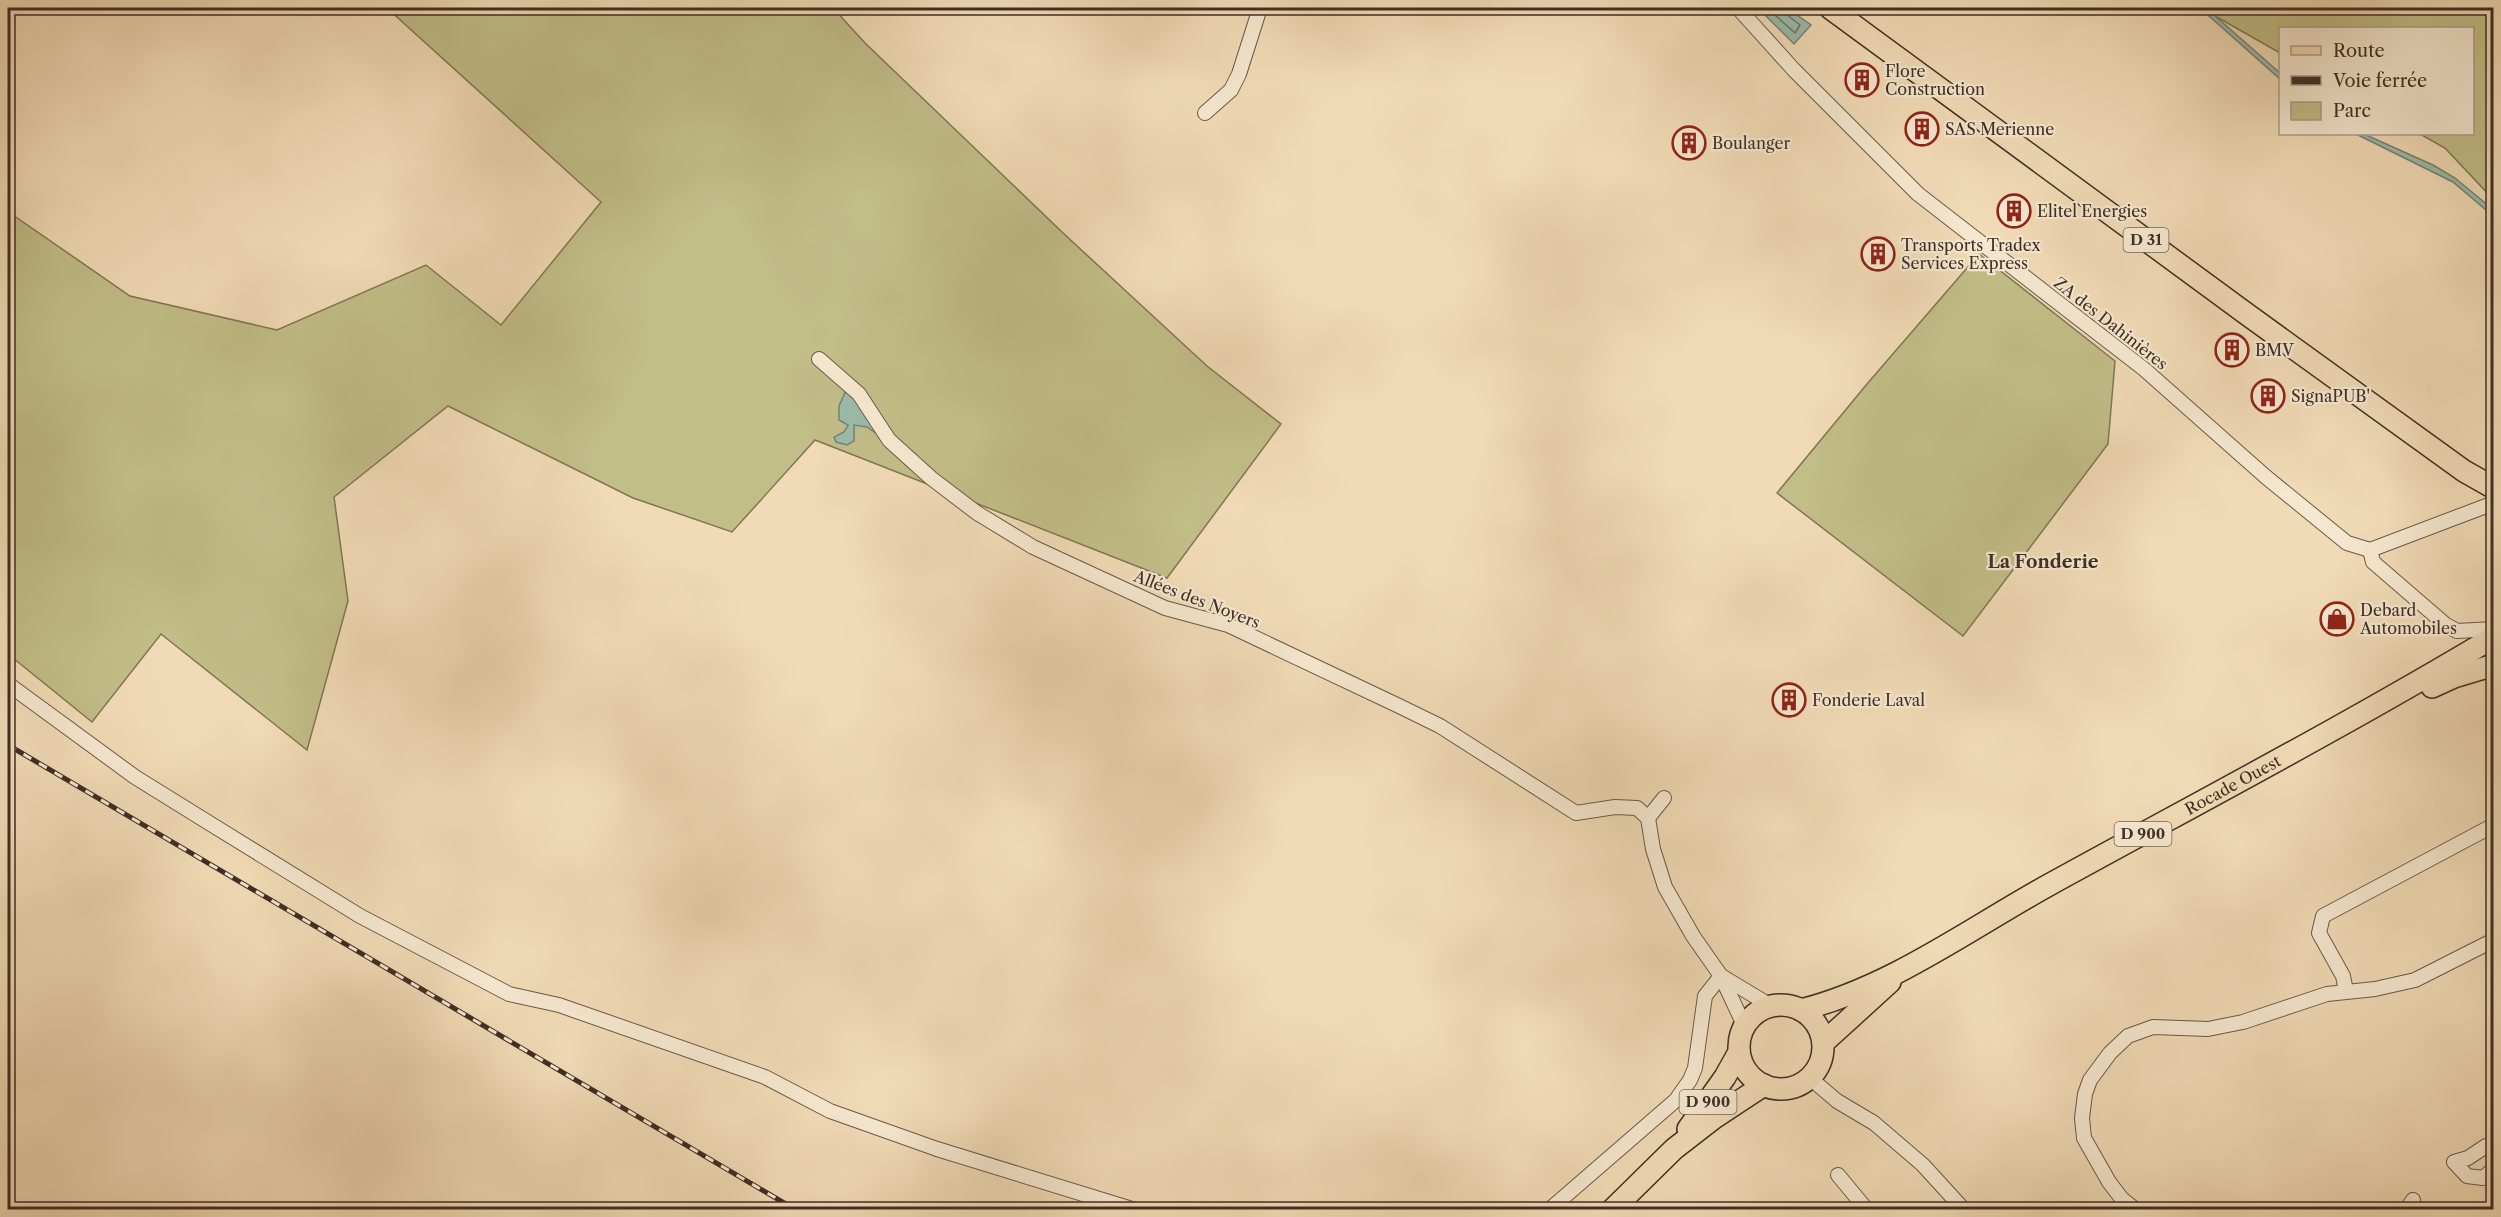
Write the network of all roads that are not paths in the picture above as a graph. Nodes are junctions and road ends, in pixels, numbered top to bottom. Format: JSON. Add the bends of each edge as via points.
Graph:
{"nodes":[{"id":1,"x":1260,"y":8,"type":"edge"},
{"id":2,"x":1738,"y":8,"type":"edge"},
{"id":3,"x":1830,"y":8,"type":"edge"},
{"id":4,"x":1205,"y":113,"type":"dead end"},
{"id":5,"x":819,"y":359,"type":"dead end"},
{"id":6,"x":2464,"y":471,"type":"junction"},
{"id":7,"x":2493,"y":488,"type":"edge"},
{"id":8,"x":2493,"y":501,"type":"edge"},
{"id":9,"x":2370,"y":550,"type":"junction"},
{"id":10,"x":2493,"y":629,"type":"edge"},
{"id":11,"x":2493,"y":637,"type":"edge"},
{"id":12,"x":2493,"y":652,"type":"edge"},
{"id":13,"x":2493,"y":665,"type":"edge"},
{"id":14,"x":8,"y":684,"type":"edge"},
{"id":15,"x":2407,"y":689,"type":"junction"},
{"id":16,"x":2386,"y":700,"type":"junction"},
{"id":17,"x":1664,"y":798,"type":"dead end"},
{"id":18,"x":1648,"y":818,"type":"junction"},
{"id":19,"x":2493,"y":825,"type":"edge"},
{"id":20,"x":2493,"y":940,"type":"edge"},
{"id":21,"x":1902,"y":971,"type":"junction"},
{"id":22,"x":1721,"y":976,"type":"junction"},
{"id":23,"x":2346,"y":991,"type":"junction"},
{"id":24,"x":1771,"y":1006,"type":"junction"},
{"id":25,"x":1801,"y":1010,"type":"junction"},
{"id":26,"x":1744,"y":1026,"type":"junction"},
{"id":27,"x":1823,"y":1042,"type":"junction"},
{"id":28,"x":1739,"y":1052,"type":"junction"},
{"id":29,"x":1810,"y":1078,"type":"junction"},
{"id":30,"x":1764,"y":1085,"type":"junction"},
{"id":31,"x":1674,"y":1149,"type":"junction"},
{"id":32,"x":2493,"y":1149,"type":"edge"},
{"id":33,"x":2493,"y":1169,"type":"edge"},
{"id":34,"x":1838,"y":1175,"type":"dead end"},
{"id":35,"x":1135,"y":1209,"type":"edge"},
{"id":36,"x":1550,"y":1209,"type":"edge"},
{"id":37,"x":1612,"y":1209,"type":"edge"},
{"id":38,"x":1868,"y":1209,"type":"edge"},
{"id":39,"x":1964,"y":1209,"type":"edge"},
{"id":40,"x":2136,"y":1209,"type":"edge"}],
"edges":[{"from":1,"to":4,"type":"street","via":[[1231,90]]},
{"from":2,"to":9,"type":"street","name":"ZA des Dahinières","via":[[1918,194],[2144,369],[2347,543]]},
{"from":3,"to":6,"type":"main road","number":"D 31"},
{"from":5,"to":18,"type":"street","name":"Allées des Noyers","via":[[859,394],[889,440],[931,478],[977,513],[1033,547],[1166,608],[1228,625],[1440,726],[1576,813],[1637,808]]},
{"from":6,"to":7,"type":"main road","number":"D 31"},
{"from":6,"to":8,"type":"main road","number":"D 31"},
{"from":8,"to":9,"type":"street"},
{"from":9,"to":10,"type":"street","via":[[2373,562],[2446,625],[2457,631]]},
{"from":11,"to":15,"type":"main road","name":"Rocade Ouest","number":"D 900"},
{"from":12,"to":15,"type":"main road","name":"Rocade Ouest","number":"D 900"},
{"from":13,"to":16,"type":"main road","via":[[2454,677],[2411,698]]},
{"from":14,"to":35,"type":"street","via":[[135,777],[214,826],[360,916],[509,994],[559,1005],[765,1077],[830,1111],[937,1149]]},
{"from":15,"to":16,"type":"main road","name":"Rocade Ouest","number":"D 900"},
{"from":16,"to":21,"type":"main road","name":"Rocade Ouest","number":"D 900","via":[[2033,894]]},
{"from":17,"to":18,"type":"street"},
{"from":18,"to":22,"type":"street","via":[[1665,887]]},
{"from":19,"to":23,"type":"street","via":[[2324,916],[2319,933],[2343,976]]},
{"from":20,"to":23,"type":"street","via":[[2415,980]]},
{"from":21,"to":25,"type":"main road","name":"Rocade Ouest","number":"D 900"},
{"from":21,"to":27,"type":"main road","name":"Rocade Ouest","number":"D 900"},
{"from":22,"to":24,"type":"street"},
{"from":22,"to":26,"type":"street"},
{"from":22,"to":36,"type":"street","via":[[1705,996],[1695,1068],[1676,1100]]},
{"from":23,"to":40,"type":"street","via":[[2208,1029],[2153,1027],[2128,1036],[2110,1053],[2090,1080],[2085,1094],[2084,1138],[2109,1182]]},
{"from":24,"to":25,"type":"main road"},
{"from":24,"to":26,"type":"main road"},
{"from":25,"to":27,"type":"main road","via":[[1812,1018]]},
{"from":26,"to":28,"type":"main road"},
{"from":27,"to":29,"type":"main road","via":[[1818,1067]]},
{"from":28,"to":30,"type":"main road","via":[[1748,1071]]},
{"from":28,"to":31,"type":"main road","number":"D 900"},
{"from":29,"to":30,"type":"main road","via":[[1788,1088]]},
{"from":29,"to":39,"type":"street","via":[[1837,1101],[1874,1123]]},
{"from":30,"to":31,"type":"main road","number":"D 900"},
{"from":31,"to":37,"type":"main road","number":"D 900"},
{"from":32,"to":33,"type":"street","via":[[2486,1146],[2454,1162],[2467,1176],[2483,1178]]},
{"from":34,"to":38,"type":"street"}]}
